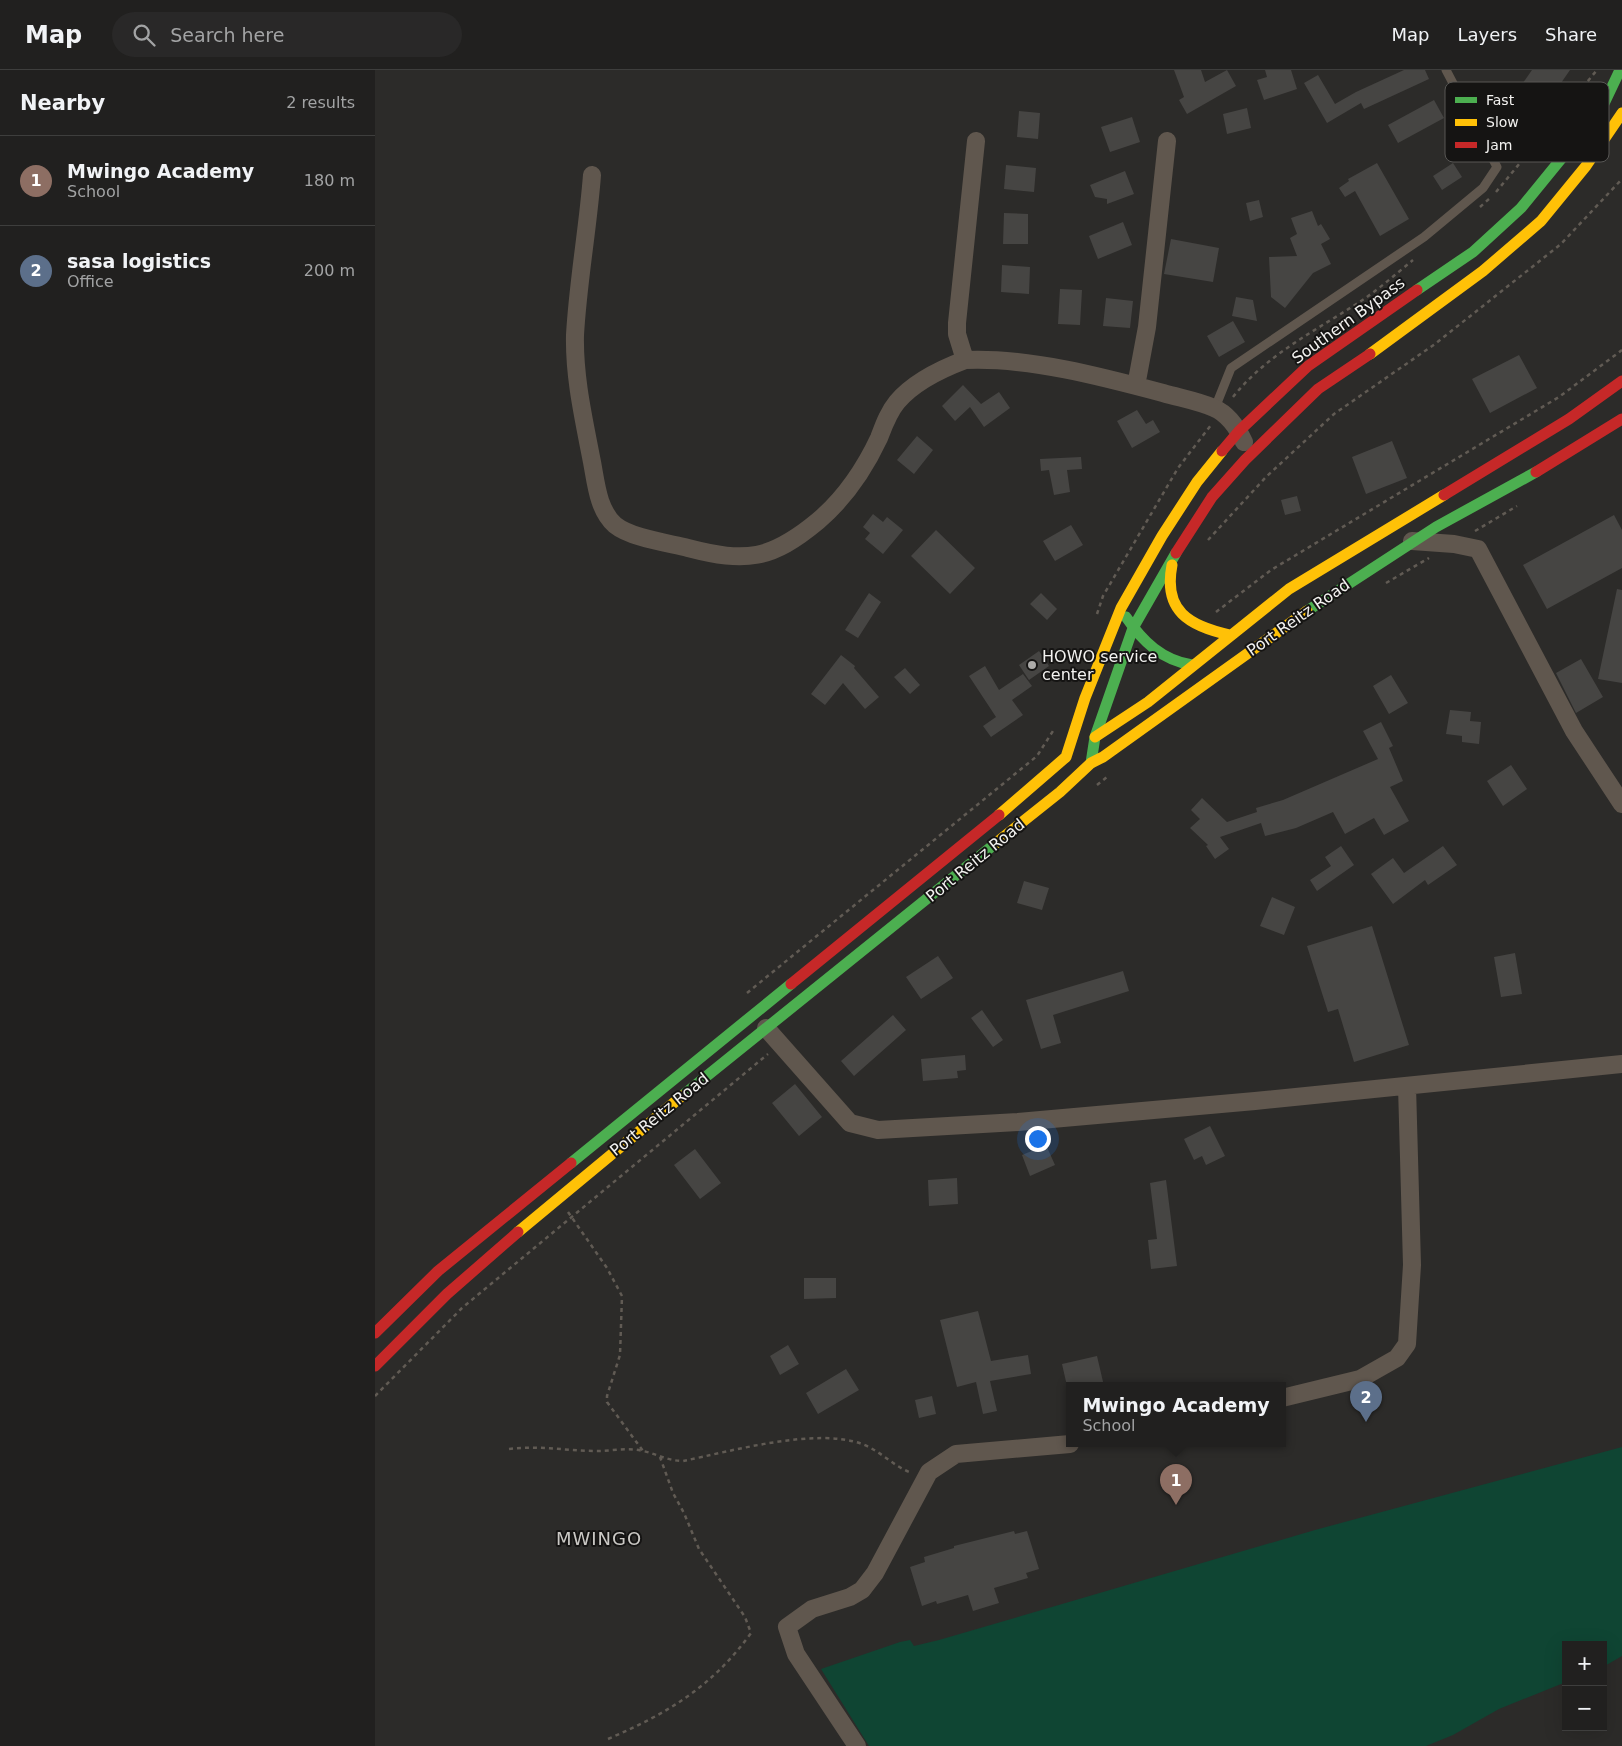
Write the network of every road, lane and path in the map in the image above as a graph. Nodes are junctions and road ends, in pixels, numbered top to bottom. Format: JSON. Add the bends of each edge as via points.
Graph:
{"nodes":[{"id":1,"x":1446,"y":70,"type":"edge"},
{"id":2,"x":1597,"y":70,"type":"edge"},
{"id":3,"x":1620,"y":70,"type":"edge"},
{"id":4,"x":1452,"y":82,"type":"edge"},
{"id":5,"x":1587,"y":82,"type":"edge"},
{"id":6,"x":1609,"y":93,"type":"edge"},
{"id":7,"x":1622,"y":113,"type":"edge"},
{"id":8,"x":1609,"y":133,"type":"edge"},
{"id":9,"x":976,"y":141,"type":"dead end"},
{"id":10,"x":1167,"y":141,"type":"dead end"},
{"id":11,"x":1494,"y":162,"type":"edge"},
{"id":12,"x":1521,"y":162,"type":"edge"},
{"id":13,"x":1559,"y":162,"type":"edge"},
{"id":14,"x":1590,"y":162,"type":"edge"},
{"id":15,"x":592,"y":175,"type":"dead end"},
{"id":16,"x":1622,"y":179,"type":"edge"},
{"id":17,"x":1479,"y":208,"type":"dead end"},
{"id":18,"x":1417,"y":257,"type":"dead end"},
{"id":19,"x":1622,"y":350,"type":"edge"},
{"id":20,"x":965,"y":360,"type":"junction"},
{"id":21,"x":1622,"y":381,"type":"edge"},
{"id":22,"x":1136,"y":386,"type":"junction"},
{"id":23,"x":1218,"y":411,"type":"junction"},
{"id":24,"x":1622,"y":419,"type":"edge"},
{"id":25,"x":1239,"y":431,"type":"junction"},
{"id":26,"x":1245,"y":460,"type":"junction"},
{"id":27,"x":1520,"y":504,"type":"dead end"},
{"id":28,"x":1412,"y":541,"type":"junction"},
{"id":29,"x":1454,"y":544,"type":"junction"},
{"id":30,"x":1204,"y":545,"type":"dead end"},
{"id":31,"x":1177,"y":551,"type":"junction"},
{"id":32,"x":1385,"y":583,"type":"dead end"},
{"id":33,"x":1121,"y":608,"type":"junction"},
{"id":34,"x":1212,"y":616,"type":"dead end"},
{"id":35,"x":1094,"y":622,"type":"dead end"},
{"id":36,"x":1133,"y":628,"type":"junction"},
{"id":37,"x":1230,"y":635,"type":"junction"},
{"id":38,"x":1192,"y":666,"type":"junction"},
{"id":39,"x":1056,"y":727,"type":"dead end"},
{"id":40,"x":1095,"y":737,"type":"junction"},
{"id":41,"x":1067,"y":757,"type":"junction"},
{"id":42,"x":1091,"y":763,"type":"junction"},
{"id":43,"x":1114,"y":772,"type":"dead end"},
{"id":44,"x":1093,"y":788,"type":"dead end"},
{"id":45,"x":1622,"y":804,"type":"edge"},
{"id":46,"x":746,"y":994,"type":"dead end"},
{"id":47,"x":765,"y":1028,"type":"junction"},
{"id":48,"x":781,"y":1044,"type":"junction"},
{"id":49,"x":1622,"y":1064,"type":"edge"},
{"id":50,"x":1407,"y":1086,"type":"junction"},
{"id":51,"x":559,"y":1196,"type":"junction"},
{"id":52,"x":571,"y":1218,"type":"junction"},
{"id":53,"x":375,"y":1333,"type":"edge"},
{"id":54,"x":375,"y":1366,"type":"edge"},
{"id":55,"x":375,"y":1396,"type":"edge"},
{"id":56,"x":1286,"y":1397,"type":"edge"},
{"id":57,"x":1066,"y":1444,"type":"edge"},
{"id":58,"x":509,"y":1449,"type":"dead end"},
{"id":59,"x":643,"y":1451,"type":"junction"},
{"id":60,"x":660,"y":1457,"type":"junction"},
{"id":61,"x":929,"y":1472,"type":"junction"},
{"id":62,"x":608,"y":1739,"type":"dead end"},
{"id":63,"x":857,"y":1746,"type":"edge"}],
"edges":[{"from":1,"to":4,"type":"lane"},
{"from":2,"to":5,"type":"path"},
{"from":3,"to":6,"type":"main road","name":"Southern Bypass"},
{"from":7,"to":8,"type":"main road"},
{"from":9,"to":20,"type":"street","via":[[957,323]]},
{"from":10,"to":22,"type":"street","via":[[1147,327]]},
{"from":11,"to":23,"type":"lane","via":[[1497,167],[1483,188],[1424,237],[1231,368]]},
{"from":12,"to":17,"type":"path"},
{"from":13,"to":25,"type":"main road","name":"Southern Bypass","via":[[1521,208],[1473,252],[1308,366]]},
{"from":14,"to":26,"type":"main road","via":[[1541,221],[1483,272],[1409,328],[1318,389]]},
{"from":15,"to":20,"type":"street","via":[[575,336],[577,370],[582,418],[599,496],[606,513],[616,525],[654,540],[721,556],[748,558],[773,550],[799,535],[840,500],[855,482],[897,402],[932,376]]},
{"from":16,"to":30,"type":"path","via":[[1561,244],[1435,344],[1334,414],[1266,477]]},
{"from":18,"to":23,"type":"path","via":[[1363,300],[1300,338],[1247,378]]},
{"from":19,"to":34,"type":"path","via":[[1559,397],[1271,570]]},
{"from":20,"to":22,"type":"street","via":[[990,359],[1031,364]]},
{"from":21,"to":37,"type":"main road","name":"Port Reitz Road","via":[[1569,419],[1289,589]]},
{"from":22,"to":23,"type":"street"},
{"from":23,"to":25,"type":"street"},
{"from":23,"to":35,"type":"path","via":[[1178,468],[1103,596]]},
{"from":24,"to":28,"type":"main road","name":"Port Reitz Road","via":[[1587,444]]},
{"from":25,"to":26,"type":"street","via":[[1245,443]]},
{"from":25,"to":33,"type":"main road","name":"Southern Bypass","via":[[1192,490]]},
{"from":26,"to":31,"type":"main road","via":[[1212,497]]},
{"from":27,"to":29,"type":"path"},
{"from":28,"to":29,"type":"street"},
{"from":28,"to":42,"type":"main road","name":"Port Reitz Road","via":[[1313,604]]},
{"from":29,"to":32,"type":"path"},
{"from":29,"to":45,"type":"street","via":[[1478,549],[1574,731]]},
{"from":31,"to":36,"type":"main road"},
{"from":31,"to":37,"type":"main road","via":[[1168,578],[1175,606],[1190,622],[1209,632]]},
{"from":33,"to":36,"type":"main road"},
{"from":33,"to":41,"type":"main road","name":"Southern Bypass","via":[[1085,698]]},
{"from":36,"to":38,"type":"main road","via":[[1153,648],[1173,661]]},
{"from":36,"to":40,"type":"main road"},
{"from":37,"to":38,"type":"main road","name":"Port Reitz Road"},
{"from":38,"to":40,"type":"main road","name":"Port Reitz Road","via":[[1148,702]]},
{"from":39,"to":46,"type":"path","via":[[1037,756]]},
{"from":40,"to":41,"type":"street","name":"Port Reitz Road"},
{"from":40,"to":42,"type":"main road"},
{"from":41,"to":53,"type":"main road","via":[[438,1270]]},
{"from":42,"to":47,"type":"main road","name":"Port Reitz Road","via":[[1053,798]]},
{"from":43,"to":44,"type":"path"},
{"from":47,"to":48,"type":"street"},
{"from":47,"to":51,"type":"main road","name":"Port Reitz Road"},
{"from":48,"to":50,"type":"street","via":[[850,1123],[878,1130],[1018,1122]]},
{"from":48,"to":52,"type":"path"},
{"from":49,"to":50,"type":"street"},
{"from":50,"to":56,"type":"street","via":[[1412,1265],[1407,1344],[1397,1358],[1360,1379]]},
{"from":51,"to":52,"type":"path"},
{"from":51,"to":54,"type":"main road","name":"Port Reitz Road","via":[[447,1294]]},
{"from":52,"to":55,"type":"path","via":[[463,1308]]},
{"from":52,"to":59,"type":"path","via":[[621,1290],[620,1355],[607,1402]]},
{"from":57,"to":61,"type":"street","via":[[957,1454]]},
{"from":58,"to":59,"type":"path","via":[[531,1446]]},
{"from":59,"to":60,"type":"path"},
{"from":60,"to":61,"type":"path","via":[[683,1461],[799,1440],[839,1439],[874,1450],[911,1473]]},
{"from":60,"to":62,"type":"path","via":[[699,1549],[745,1617],[751,1633],[714,1676],[687,1699]]},
{"from":61,"to":63,"type":"street","via":[[863,1590],[812,1609],[787,1627],[796,1654]]}]}
